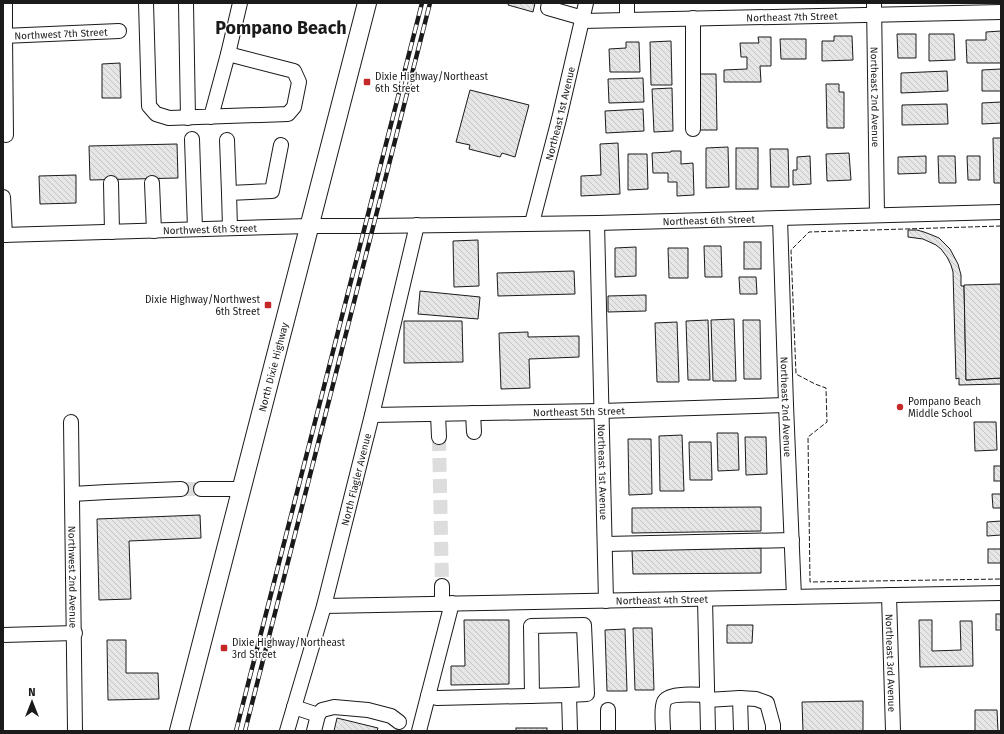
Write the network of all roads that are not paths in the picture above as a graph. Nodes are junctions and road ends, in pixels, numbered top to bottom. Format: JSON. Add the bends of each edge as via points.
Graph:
{"nodes":[{"id":1,"x":5,"y":3,"type":"edge"},
{"id":2,"x":146,"y":3,"type":"edge"},
{"id":3,"x":186,"y":3,"type":"edge"},
{"id":4,"x":240,"y":3,"type":"edge"},
{"id":5,"x":367,"y":3,"type":"edge"},
{"id":6,"x":549,"y":3,"type":"edge"},
{"id":7,"x":586,"y":3,"type":"edge"},
{"id":8,"x":627,"y":3,"type":"edge"},
{"id":9,"x":874,"y":9,"type":"edge"},
{"id":10,"x":1001,"y":12,"type":"edge"},
{"id":11,"x":693,"y":18,"type":"junction"},
{"id":12,"x":583,"y":19,"type":"junction"},
{"id":13,"x":627,"y":20,"type":"junction"},
{"id":14,"x":119,"y":31,"type":"dead end"},
{"id":15,"x":4,"y":36,"type":"edge"},
{"id":16,"x":228,"y":54,"type":"junction"},
{"id":17,"x":211,"y":117,"type":"junction"},
{"id":18,"x":188,"y":118,"type":"junction"},
{"id":19,"x":693,"y":129,"type":"dead end"},
{"id":20,"x":6,"y":135,"type":"dead end"},
{"id":21,"x":192,"y":139,"type":"dead end"},
{"id":22,"x":227,"y":140,"type":"dead end"},
{"id":23,"x":282,"y":145,"type":"dead end"},
{"id":24,"x":111,"y":183,"type":"dead end"},
{"id":25,"x":152,"y":183,"type":"dead end"},
{"id":26,"x":229,"y":192,"type":"junction"},
{"id":27,"x":3,"y":196,"type":"edge"},
{"id":28,"x":1001,"y":212,"type":"edge"},
{"id":29,"x":877,"y":215,"type":"junction"},
{"id":30,"x":780,"y":218,"type":"junction"},
{"id":31,"x":532,"y":223,"type":"junction"},
{"id":32,"x":597,"y":223,"type":"junction"},
{"id":33,"x":417,"y":225,"type":"junction"},
{"id":34,"x":309,"y":226,"type":"junction"},
{"id":35,"x":230,"y":228,"type":"junction"},
{"id":36,"x":154,"y":230,"type":"junction"},
{"id":37,"x":195,"y":230,"type":"junction"},
{"id":38,"x":112,"y":232,"type":"junction"},
{"id":39,"x":4,"y":235,"type":"edge"},
{"id":40,"x":786,"y":405,"type":"junction"},
{"id":41,"x":601,"y":410,"type":"junction"},
{"id":42,"x":473,"y":413,"type":"junction"},
{"id":43,"x":438,"y":414,"type":"junction"},
{"id":44,"x":372,"y":415,"type":"junction"},
{"id":45,"x":71,"y":422,"type":"dead end"},
{"id":46,"x":474,"y":432,"type":"dead end"},
{"id":47,"x":439,"y":438,"type":"tunnel mouth"},
{"id":48,"x":200,"y":489,"type":"tunnel mouth"},
{"id":49,"x":242,"y":489,"type":"junction"},
{"id":50,"x":181,"y":490,"type":"tunnel mouth"},
{"id":51,"x":72,"y":494,"type":"junction"},
{"id":52,"x":792,"y":540,"type":"junction"},
{"id":53,"x":605,"y":544,"type":"junction"},
{"id":54,"x":442,"y":586,"type":"tunnel mouth"},
{"id":55,"x":1001,"y":593,"type":"edge"},
{"id":56,"x":889,"y":595,"type":"junction"},
{"id":57,"x":794,"y":597,"type":"junction"},
{"id":58,"x":705,"y":599,"type":"junction"},
{"id":59,"x":606,"y":601,"type":"junction"},
{"id":60,"x":583,"y":602,"type":"junction"},
{"id":61,"x":447,"y":604,"type":"junction"},
{"id":62,"x":324,"y":606,"type":"junction"},
{"id":63,"x":584,"y":625,"type":"junction"},
{"id":64,"x":75,"y":633,"type":"junction"},
{"id":65,"x":3,"y":635,"type":"edge"},
{"id":66,"x":569,"y":695,"type":"junction"},
{"id":67,"x":428,"y":696,"type":"junction"},
{"id":68,"x":532,"y":696,"type":"junction"},
{"id":69,"x":707,"y":697,"type":"junction"},
{"id":70,"x":740,"y":698,"type":"junction"},
{"id":71,"x":294,"y":707,"type":"junction"},
{"id":72,"x":608,"y":710,"type":"dead end"},
{"id":73,"x":318,"y":715,"type":"junction"},
{"id":74,"x":398,"y":727,"type":"edge"},
{"id":75,"x":420,"y":730,"type":"edge"},
{"id":76,"x":76,"y":731,"type":"edge"},
{"id":77,"x":179,"y":731,"type":"edge"},
{"id":78,"x":287,"y":731,"type":"edge"},
{"id":79,"x":314,"y":731,"type":"edge"},
{"id":80,"x":570,"y":731,"type":"edge"},
{"id":81,"x":608,"y":731,"type":"edge"},
{"id":82,"x":663,"y":731,"type":"edge"},
{"id":83,"x":708,"y":731,"type":"edge"},
{"id":84,"x":741,"y":731,"type":"edge"},
{"id":85,"x":773,"y":731,"type":"edge"},
{"id":86,"x":893,"y":731,"type":"edge"}],
"edges":[{"from":1,"to":15,"type":"street"},
{"from":2,"to":18,"type":"street","via":[[149,106],[156,114],[169,118]]},
{"from":3,"to":18,"type":"street"},
{"from":4,"to":16,"type":"street"},
{"from":5,"to":34,"type":"main road","name":"North Dixie Highway"},
{"from":6,"to":12,"type":"street","name":"Northeast 7th Street","via":[[548,8]]},
{"from":7,"to":12,"type":"street","name":"Northeast 1st Avenue"},
{"from":8,"to":13,"type":"street"},
{"from":9,"to":10,"type":"street","name":"Northeast 7th Street"},
{"from":9,"to":11,"type":"street","name":"Northeast 7th Street"},
{"from":9,"to":29,"type":"street","name":"Northeast 2nd Avenue"},
{"from":11,"to":13,"type":"street","name":"Northeast 7th Street"},
{"from":11,"to":19,"type":"street"},
{"from":12,"to":13,"type":"street","name":"Northeast 7th Street"},
{"from":12,"to":31,"type":"street","name":"Northeast 1st Avenue"},
{"from":14,"to":15,"type":"street","name":"Northwest 7th Street"},
{"from":15,"to":20,"type":"street"},
{"from":16,"to":17,"type":"street"},
{"from":16,"to":17,"type":"street","via":[[294,71],[299,82],[294,107],[288,114]]},
{"from":17,"to":18,"type":"street"},
{"from":21,"to":37,"type":"street"},
{"from":22,"to":26,"type":"street"},
{"from":23,"to":26,"type":"street","via":[[272,192]]},
{"from":24,"to":38,"type":"street"},
{"from":25,"to":36,"type":"street"},
{"from":26,"to":35,"type":"street"},
{"from":27,"to":39,"type":"street"},
{"from":28,"to":29,"type":"street","name":"Northeast 6th Street"},
{"from":29,"to":30,"type":"street","name":"Northeast 6th Street"},
{"from":30,"to":32,"type":"street","name":"Northeast 6th Street"},
{"from":30,"to":40,"type":"street","name":"Northeast 2nd Avenue"},
{"from":31,"to":32,"type":"street","name":"Northeast 6th Street"},
{"from":31,"to":33,"type":"street","name":"Northeast 6th Street"},
{"from":32,"to":41,"type":"street","name":"Northeast 1st Avenue"},
{"from":33,"to":34,"type":"street","name":"Northwest 6th Street"},
{"from":33,"to":44,"type":"street","name":"North Flagler Avenue"},
{"from":34,"to":35,"type":"street","name":"Northwest 6th Street"},
{"from":34,"to":49,"type":"main road","name":"North Dixie Highway"},
{"from":35,"to":37,"type":"street","name":"Northwest 6th Street"},
{"from":36,"to":37,"type":"street","name":"Northwest 6th Street"},
{"from":36,"to":38,"type":"street","name":"Northwest 6th Street"},
{"from":38,"to":39,"type":"street","name":"Northwest 6th Street"},
{"from":40,"to":41,"type":"street","name":"Northeast 5th Street"},
{"from":40,"to":52,"type":"street","name":"Northeast 2nd Avenue"},
{"from":41,"to":42,"type":"street","name":"Northeast 5th Street"},
{"from":41,"to":53,"type":"street","name":"Northeast 1st Avenue"},
{"from":42,"to":43,"type":"street","name":"Northeast 5th Street"},
{"from":42,"to":46,"type":"street"},
{"from":43,"to":44,"type":"street","name":"Northeast 5th Street"},
{"from":43,"to":47,"type":"street"},
{"from":44,"to":62,"type":"street","name":"North Flagler Avenue"},
{"from":45,"to":51,"type":"street","name":"Northwest 2nd Avenue"},
{"from":48,"to":49,"type":"street"},
{"from":49,"to":77,"type":"main road","name":"North Dixie Highway"},
{"from":50,"to":51,"type":"street"},
{"from":51,"to":64,"type":"street","name":"Northwest 2nd Avenue"},
{"from":52,"to":53,"type":"street"},
{"from":52,"to":57,"type":"street","name":"Northeast 2nd Avenue"},
{"from":53,"to":59,"type":"street","name":"Northeast 1st Avenue"},
{"from":54,"to":61,"type":"street"},
{"from":55,"to":56,"type":"street","name":"Northeast 4th Street"},
{"from":56,"to":57,"type":"street","name":"Northeast 4th Street"},
{"from":56,"to":86,"type":"street","name":"Northeast 3rd Avenue"},
{"from":57,"to":58,"type":"street","name":"Northeast 4th Street"},
{"from":58,"to":59,"type":"street","name":"Northeast 4th Street"},
{"from":58,"to":69,"type":"street"},
{"from":59,"to":60,"type":"street","name":"Northeast 4th Street"},
{"from":60,"to":61,"type":"street","name":"Northeast 4th Street"},
{"from":60,"to":63,"type":"street"},
{"from":61,"to":62,"type":"street","name":"Northeast 4th Street"},
{"from":61,"to":67,"type":"street"},
{"from":62,"to":71,"type":"street","name":"North Flagler Avenue"},
{"from":63,"to":66,"type":"street","via":[[587,694]]},
{"from":63,"to":68,"type":"street","via":[[532,626]]},
{"from":64,"to":65,"type":"street"},
{"from":64,"to":76,"type":"street","name":"Northwest 2nd Avenue"},
{"from":66,"to":68,"type":"street"},
{"from":66,"to":80,"type":"street"},
{"from":67,"to":68,"type":"street"},
{"from":67,"to":75,"type":"street"},
{"from":69,"to":70,"type":"street"},
{"from":69,"to":82,"type":"street","via":[[667,698],[663,706]]},
{"from":69,"to":83,"type":"street"},
{"from":70,"to":84,"type":"street"},
{"from":70,"to":85,"type":"street","via":[[767,703]]},
{"from":71,"to":73,"type":"street"},
{"from":71,"to":78,"type":"street","name":"North Flagler Avenue"},
{"from":72,"to":81,"type":"street"},
{"from":73,"to":74,"type":"street","via":[[322,710],[334,707],[368,710],[391,716]]},
{"from":73,"to":79,"type":"street"},
{"from":74,"to":75,"type":"street"}]}
